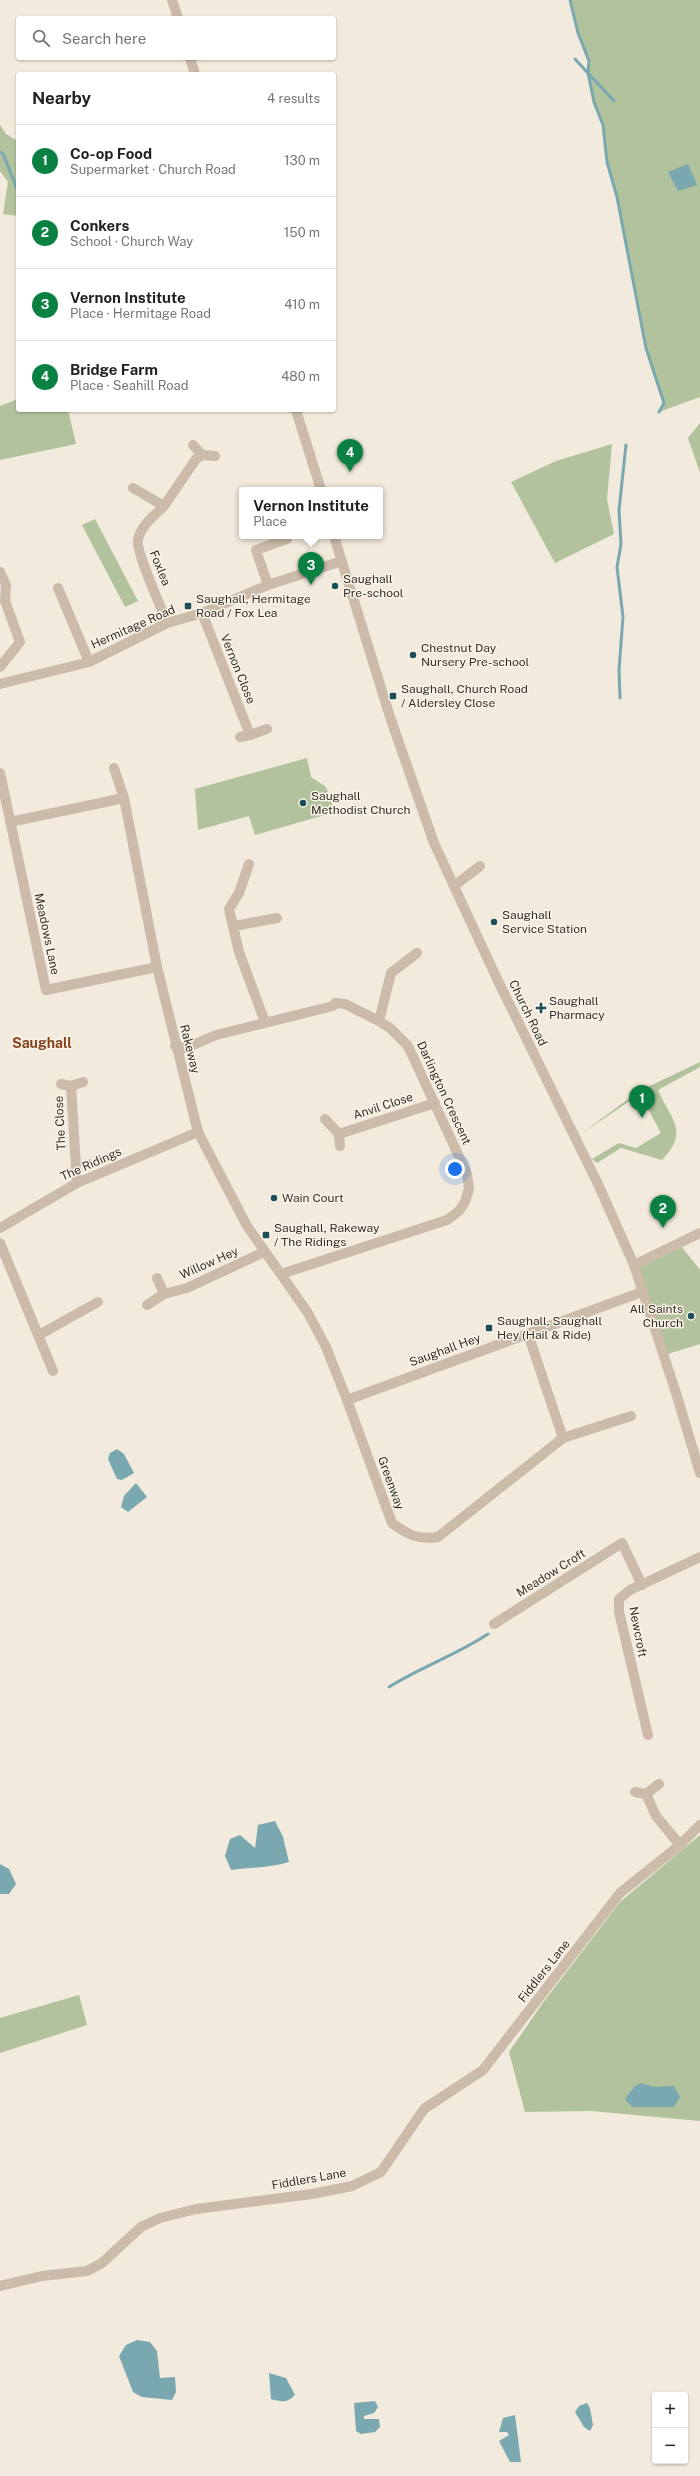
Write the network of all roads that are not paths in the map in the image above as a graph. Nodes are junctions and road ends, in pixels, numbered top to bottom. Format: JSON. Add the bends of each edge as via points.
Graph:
{"nodes":[{"id":1,"x":172,"y":0,"type":"edge"},
{"id":2,"x":177,"y":16,"type":"edge"},
{"id":3,"x":191,"y":60,"type":"edge"},
{"id":4,"x":194,"y":72,"type":"edge"},
{"id":5,"x":297,"y":412,"type":"edge"},
{"id":6,"x":193,"y":445,"type":"dead end"},
{"id":7,"x":202,"y":455,"type":"junction"},
{"id":8,"x":215,"y":456,"type":"dead end"},
{"id":9,"x":320,"y":487,"type":"edge"},
{"id":10,"x":133,"y":488,"type":"dead end"},
{"id":11,"x":164,"y":506,"type":"junction"},
{"id":12,"x":287,"y":539,"type":"dead end"},
{"id":13,"x":335,"y":539,"type":"edge"},
{"id":14,"x":342,"y":561,"type":"junction"},
{"id":15,"x":0,"y":572,"type":"edge"},
{"id":16,"x":268,"y":585,"type":"junction"},
{"id":17,"x":58,"y":588,"type":"dead end"},
{"id":18,"x":202,"y":613,"type":"junction"},
{"id":19,"x":167,"y":623,"type":"junction"},
{"id":20,"x":89,"y":662,"type":"junction"},
{"id":21,"x":0,"y":667,"type":"edge"},
{"id":22,"x":1,"y":681,"type":"edge"},
{"id":23,"x":267,"y":729,"type":"dead end"},
{"id":24,"x":114,"y":768,"type":"dead end"},
{"id":25,"x":0,"y":773,"type":"edge"},
{"id":26,"x":124,"y":798,"type":"junction"},
{"id":27,"x":10,"y":822,"type":"junction"},
{"id":28,"x":249,"y":864,"type":"dead end"},
{"id":29,"x":480,"y":866,"type":"dead end"},
{"id":30,"x":454,"y":886,"type":"junction"},
{"id":31,"x":277,"y":918,"type":"dead end"},
{"id":32,"x":233,"y":923,"type":"junction"},
{"id":33,"x":417,"y":953,"type":"dead end"},
{"id":34,"x":157,"y":967,"type":"junction"},
{"id":35,"x":379,"y":1021,"type":"junction"},
{"id":36,"x":265,"y":1022,"type":"junction"},
{"id":37,"x":175,"y":1046,"type":"junction"},
{"id":38,"x":83,"y":1082,"type":"dead end"},
{"id":39,"x":435,"y":1103,"type":"junction"},
{"id":40,"x":325,"y":1119,"type":"dead end"},
{"id":41,"x":198,"y":1132,"type":"junction"},
{"id":42,"x":339,"y":1134,"type":"junction"},
{"id":43,"x":340,"y":1146,"type":"dead end"},
{"id":44,"x":76,"y":1182,"type":"junction"},
{"id":45,"x":0,"y":1228,"type":"edge"},
{"id":46,"x":700,"y":1233,"type":"edge"},
{"id":47,"x":0,"y":1243,"type":"edge"},
{"id":48,"x":264,"y":1252,"type":"junction"},
{"id":49,"x":634,"y":1265,"type":"junction"},
{"id":50,"x":280,"y":1274,"type":"junction"},
{"id":51,"x":157,"y":1278,"type":"dead end"},
{"id":52,"x":288,"y":1283,"type":"joint"},
{"id":53,"x":642,"y":1292,"type":"junction"},
{"id":54,"x":164,"y":1294,"type":"junction"},
{"id":55,"x":98,"y":1302,"type":"dead end"},
{"id":56,"x":147,"y":1304,"type":"dead end"},
{"id":57,"x":528,"y":1334,"type":"junction"},
{"id":58,"x":39,"y":1335,"type":"junction"},
{"id":59,"x":53,"y":1371,"type":"dead end"},
{"id":60,"x":348,"y":1400,"type":"junction"},
{"id":61,"x":631,"y":1416,"type":"dead end"},
{"id":62,"x":563,"y":1438,"type":"junction"},
{"id":63,"x":700,"y":1473,"type":"edge"},
{"id":64,"x":700,"y":1558,"type":"edge"},
{"id":65,"x":642,"y":1585,"type":"junction"},
{"id":66,"x":494,"y":1624,"type":"dead end"},
{"id":67,"x":648,"y":1735,"type":"dead end"},
{"id":68,"x":659,"y":1784,"type":"dead end"},
{"id":69,"x":635,"y":1792,"type":"dead end"},
{"id":70,"x":646,"y":1794,"type":"junction"},
{"id":71,"x":700,"y":1825,"type":"edge"},
{"id":72,"x":680,"y":1845,"type":"junction"},
{"id":73,"x":0,"y":2286,"type":"edge"}],
"edges":[{"from":1,"to":2,"type":"street"},
{"from":3,"to":4,"type":"street"},
{"from":5,"to":9,"type":"street"},
{"from":6,"to":7,"type":"street"},
{"from":7,"to":8,"type":"street"},
{"from":7,"to":11,"type":"street","name":"Foxlea","via":[[187,470]]},
{"from":10,"to":11,"type":"street"},
{"from":11,"to":19,"type":"street","name":"Foxlea","via":[[142,527],[137,541],[140,556]]},
{"from":12,"to":16,"type":"street","via":[[256,550]]},
{"from":13,"to":14,"type":"street","name":"Church Road"},
{"from":14,"to":16,"type":"street","name":"Hermitage Road"},
{"from":14,"to":30,"type":"street","name":"Church Road","via":[[390,717],[424,816]]},
{"from":15,"to":21,"type":"street","via":[[6,585],[5,601],[20,642]]},
{"from":16,"to":18,"type":"street","name":"Hermitage Road"},
{"from":17,"to":20,"type":"street"},
{"from":18,"to":19,"type":"street","name":"Hermitage Road"},
{"from":18,"to":23,"type":"street","name":"Vernon Close","via":[[245,736]]},
{"from":19,"to":20,"type":"street","name":"Hermitage Road"},
{"from":20,"to":22,"type":"street","name":"Hermitage Road"},
{"from":24,"to":26,"type":"street","name":"Rakeway"},
{"from":25,"to":27,"type":"street","name":"Meadows Lane"},
{"from":26,"to":27,"type":"street"},
{"from":26,"to":34,"type":"street","name":"Rakeway"},
{"from":27,"to":34,"type":"street","name":"Meadows Lane","via":[[46,990]]},
{"from":28,"to":32,"type":"street","via":[[239,893],[229,909]]},
{"from":29,"to":30,"type":"street"},
{"from":30,"to":49,"type":"street","name":"Church Road","via":[[598,1184]]},
{"from":31,"to":32,"type":"street"},
{"from":32,"to":36,"type":"street","via":[[239,952]]},
{"from":33,"to":35,"type":"street","via":[[391,973]]},
{"from":34,"to":37,"type":"street","name":"Rakeway"},
{"from":35,"to":36,"type":"street","name":"Darlington Crescent","via":[[345,1004],[335,1003],[333,1006]]},
{"from":35,"to":39,"type":"street","name":"Darlington Crescent","via":[[408,1046]]},
{"from":36,"to":37,"type":"street","name":"Darlington Crescent","via":[[216,1035],[186,1048]]},
{"from":37,"to":41,"type":"street","name":"Rakeway"},
{"from":38,"to":44,"type":"street","name":"The Close","via":[[66,1085]]},
{"from":39,"to":42,"type":"street","name":"Anvil Close"},
{"from":39,"to":50,"type":"street","name":"Darlington Crescent","via":[[467,1174],[469,1189],[459,1211],[447,1220]]},
{"from":40,"to":42,"type":"street"},
{"from":41,"to":44,"type":"street","name":"The Ridings"},
{"from":41,"to":48,"type":"street","name":"Rakeway","via":[[247,1226]]},
{"from":42,"to":43,"type":"street"},
{"from":44,"to":45,"type":"street","name":"The Ridings"},
{"from":46,"to":49,"type":"street"},
{"from":47,"to":58,"type":"street"},
{"from":48,"to":50,"type":"street","name":"Rakeway"},
{"from":48,"to":54,"type":"street","name":"Willow Hey","via":[[187,1288]]},
{"from":49,"to":53,"type":"street","name":"Church Road"},
{"from":50,"to":52,"type":"street","name":"Rakeway"},
{"from":51,"to":54,"type":"street"},
{"from":52,"to":60,"type":"street","name":"Greenway","via":[[308,1313],[326,1348]]},
{"from":53,"to":57,"type":"street","name":"Saughall Hey"},
{"from":53,"to":63,"type":"street","name":"Church Road"},
{"from":54,"to":56,"type":"street","name":"Willow Hey"},
{"from":55,"to":58,"type":"street","via":[[86,1314]]},
{"from":57,"to":60,"type":"street","name":"Saughall Hey"},
{"from":57,"to":62,"type":"street"},
{"from":58,"to":59,"type":"street"},
{"from":60,"to":62,"type":"street","name":"Greenway","via":[[392,1523],[409,1536],[424,1539],[438,1537]]},
{"from":61,"to":62,"type":"street","name":"Greenway"},
{"from":64,"to":65,"type":"street","name":"Newcroft"},
{"from":65,"to":66,"type":"street","name":"Meadow Croft","via":[[625,1540]]},
{"from":65,"to":67,"type":"street","name":"Newcroft","via":[[619,1599],[618,1608]]},
{"from":68,"to":70,"type":"street"},
{"from":69,"to":70,"type":"street"},
{"from":70,"to":72,"type":"street","via":[[656,1816]]},
{"from":71,"to":72,"type":"street","name":"Fiddlers Lane"},
{"from":72,"to":73,"type":"street","name":"Fiddlers Lane","via":[[620,1893],[483,2070],[424,2109],[381,2172],[352,2186],[312,2194],[196,2209],[160,2218],[141,2227],[102,2263],[87,2271],[37,2277]]}]}
